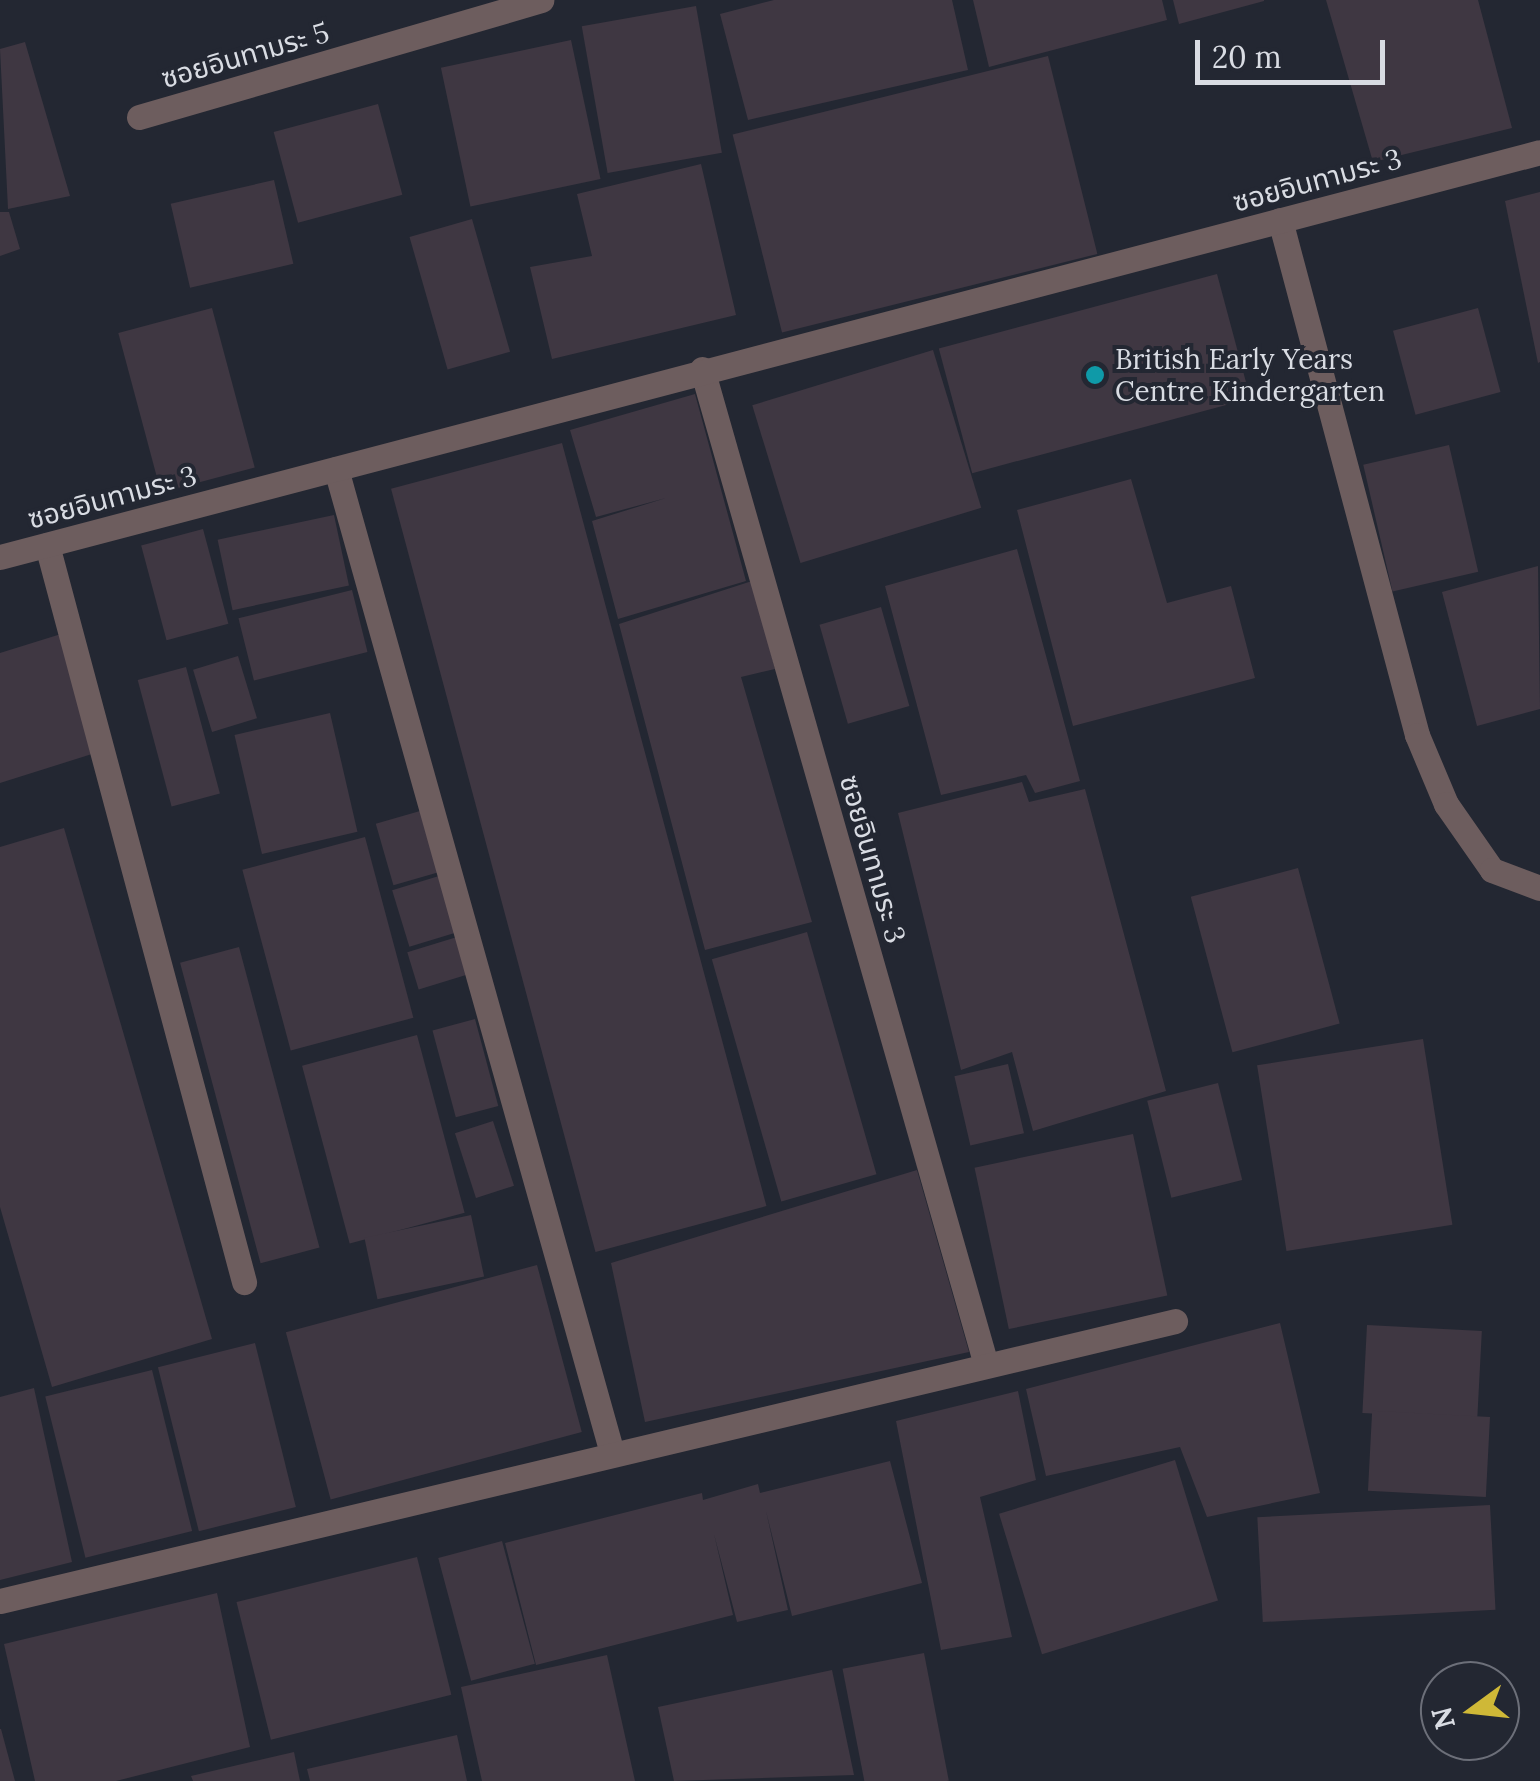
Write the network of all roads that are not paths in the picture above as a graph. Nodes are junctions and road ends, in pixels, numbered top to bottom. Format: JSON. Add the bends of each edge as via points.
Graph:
{"nodes":[{"id":1,"x":541,"y":0,"type":"edge"},
{"id":2,"x":139,"y":118,"type":"dead end"},
{"id":3,"x":1540,"y":152,"type":"edge"},
{"id":4,"x":1280,"y":220,"type":"junction"},
{"id":5,"x":702,"y":369,"type":"junction"},
{"id":6,"x":336,"y":469,"type":"junction"},
{"id":7,"x":46,"y":544,"type":"junction"},
{"id":8,"x":0,"y":556,"type":"edge"},
{"id":9,"x":1540,"y":888,"type":"edge"},
{"id":10,"x":244,"y":1282,"type":"dead end"},
{"id":11,"x":1175,"y":1322,"type":"dead end"},
{"id":12,"x":986,"y":1364,"type":"junction"},
{"id":13,"x":612,"y":1453,"type":"junction"},
{"id":14,"x":0,"y":1601,"type":"edge"}],
"edges":[{"from":1,"to":2,"type":"street","name":"ซอยอินทามระ 5"},
{"from":3,"to":4,"type":"street","name":"ซอยอินทามระ 3"},
{"from":4,"to":5,"type":"street","name":"ซอยอินทามระ 3"},
{"from":4,"to":9,"type":"street","via":[[1416,735],[1446,804],[1492,870]]},
{"from":5,"to":6,"type":"street","name":"ซอยอินทามระ 3"},
{"from":5,"to":12,"type":"street","name":"ซอยอินทามระ 3"},
{"from":6,"to":7,"type":"street","name":"ซอยอินทามระ 3"},
{"from":6,"to":13,"type":"street"},
{"from":7,"to":8,"type":"street","name":"ซอยอินทามระ 3"},
{"from":7,"to":10,"type":"street"},
{"from":11,"to":12,"type":"street"},
{"from":12,"to":13,"type":"street"},
{"from":13,"to":14,"type":"street"}]}
